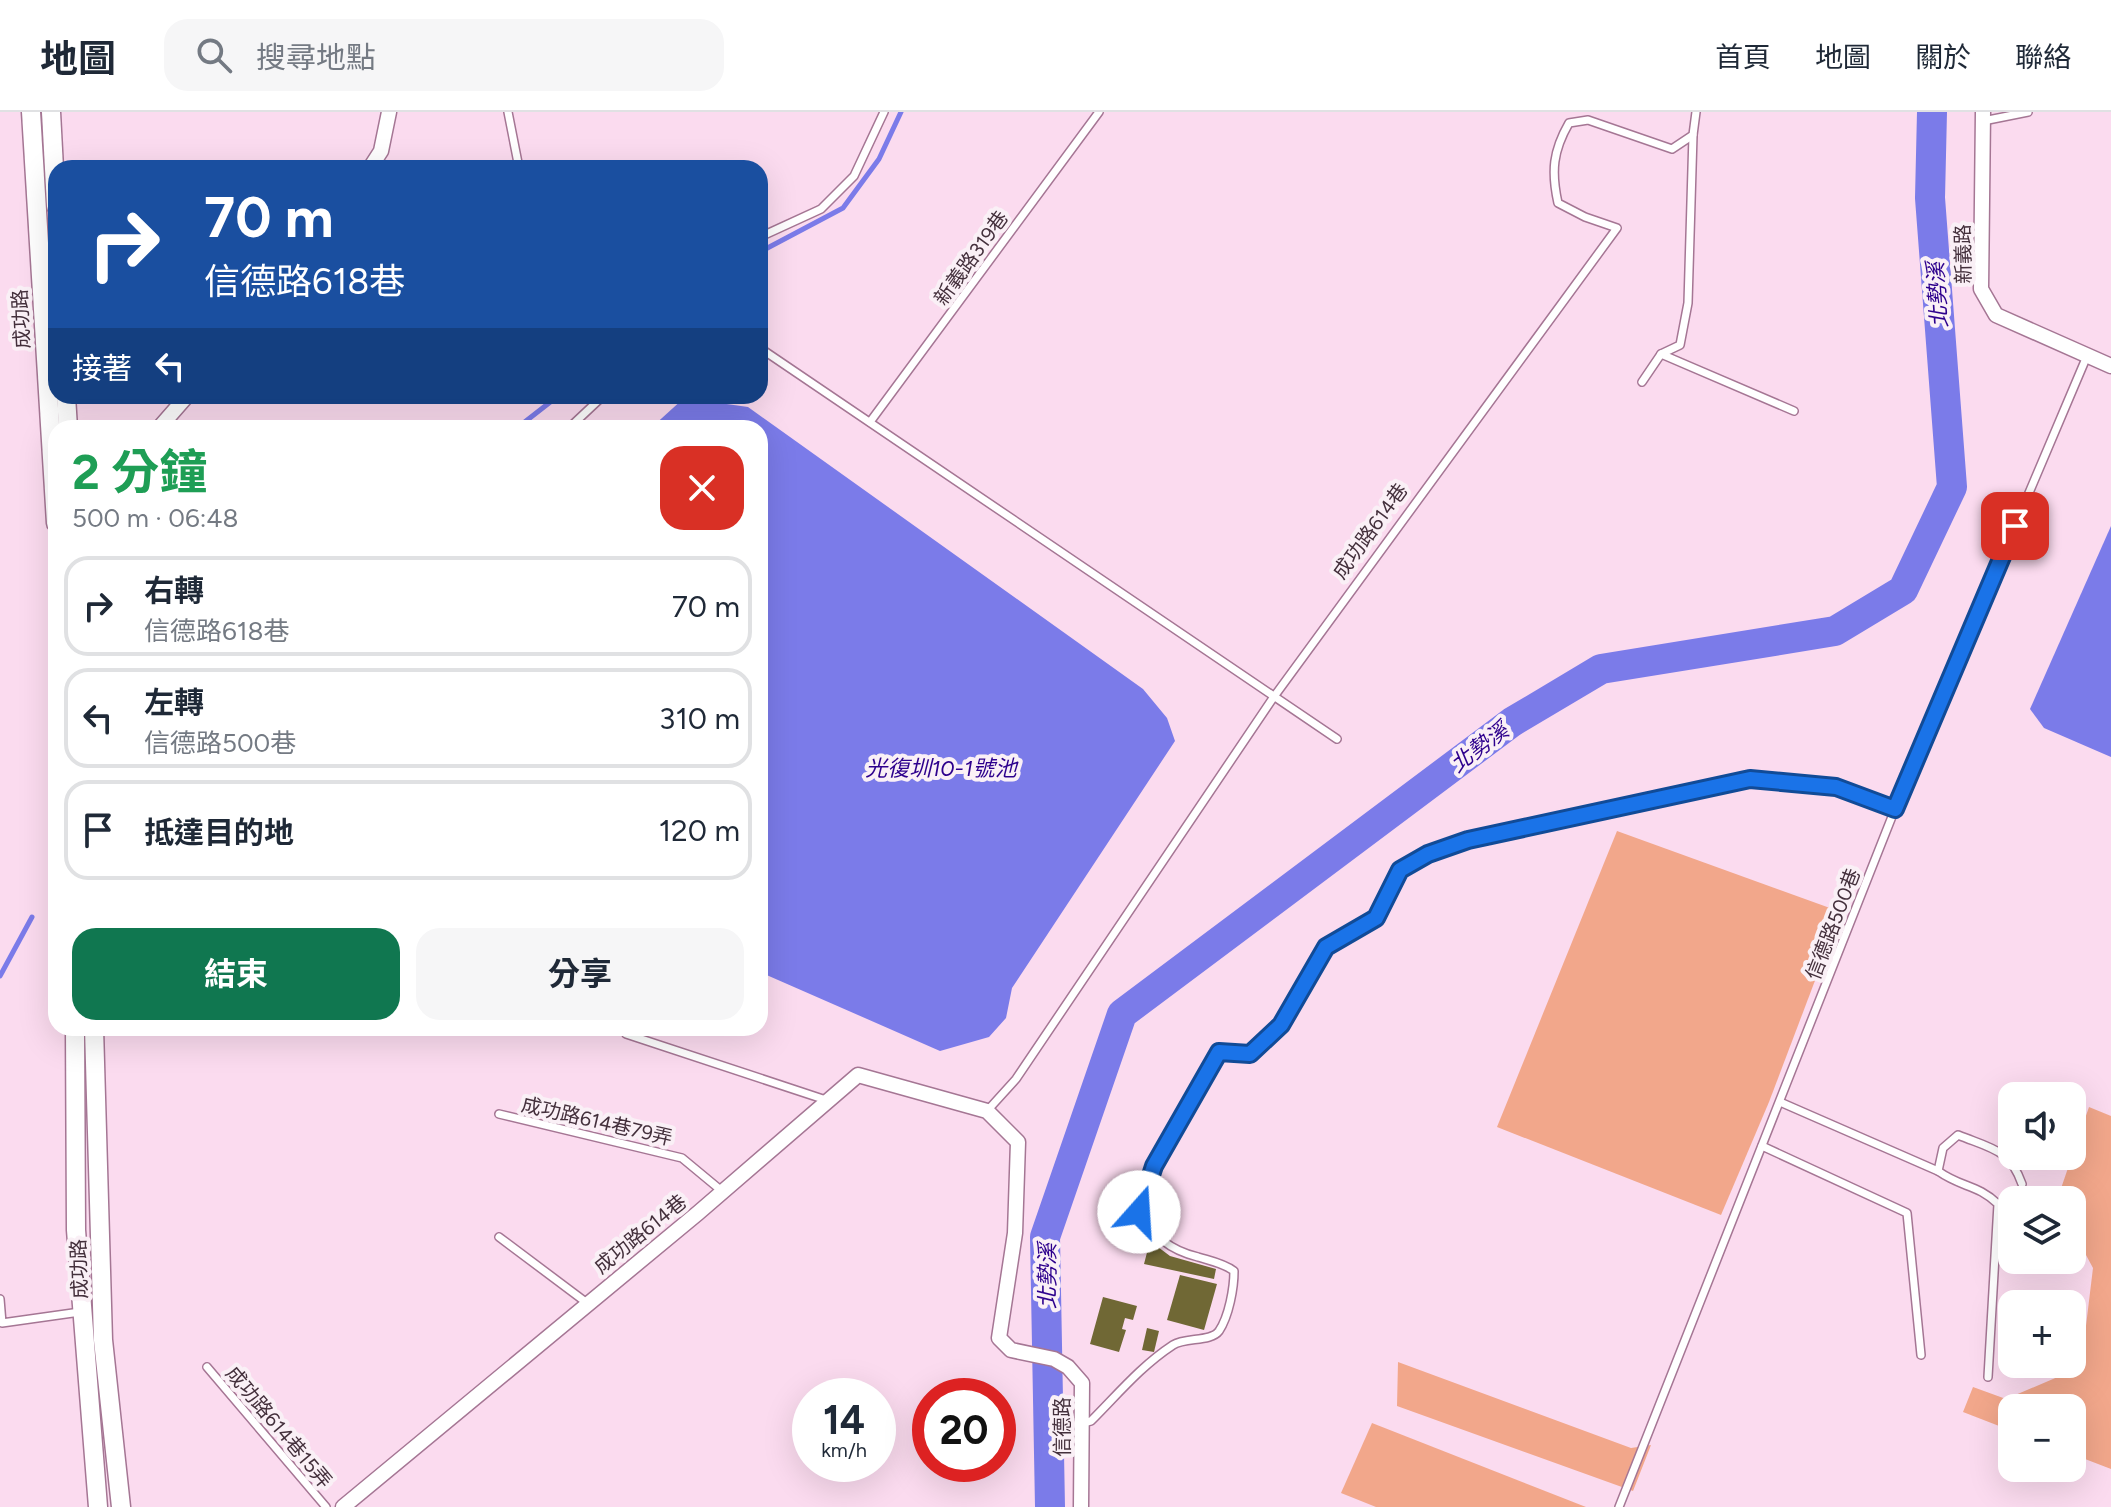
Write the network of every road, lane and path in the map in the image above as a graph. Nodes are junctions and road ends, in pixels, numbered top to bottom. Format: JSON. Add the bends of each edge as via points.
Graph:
{"nodes":[{"id":1,"x":31,"y":112,"type":"edge"},
{"id":2,"x":51,"y":112,"type":"edge"},
{"id":3,"x":389,"y":112,"type":"edge"},
{"id":4,"x":508,"y":112,"type":"edge"},
{"id":5,"x":884,"y":112,"type":"edge"},
{"id":6,"x":1099,"y":112,"type":"edge"},
{"id":7,"x":1696,"y":112,"type":"edge"},
{"id":8,"x":2028,"y":112,"type":"edge"},
{"id":9,"x":1983,"y":116,"type":"edge"},
{"id":10,"x":1693,"y":135,"type":"junction"},
{"id":11,"x":54,"y":160,"type":"edge"},
{"id":12,"x":375,"y":160,"type":"edge"},
{"id":13,"x":517,"y":160,"type":"edge"},
{"id":14,"x":768,"y":233,"type":"edge"},
{"id":15,"x":768,"y":353,"type":"edge"},
{"id":16,"x":1661,"y":354,"type":"junction"},
{"id":17,"x":2087,"y":356,"type":"junction"},
{"id":18,"x":2111,"y":366,"type":"edge"},
{"id":19,"x":48,"y":381,"type":"edge"},
{"id":20,"x":1642,"y":382,"type":"dead end"},
{"id":21,"x":180,"y":404,"type":"edge"},
{"id":22,"x":594,"y":404,"type":"edge"},
{"id":23,"x":1794,"y":411,"type":"dead end"},
{"id":24,"x":166,"y":420,"type":"edge"},
{"id":25,"x":578,"y":420,"type":"edge"},
{"id":26,"x":870,"y":422,"type":"junction"},
{"id":27,"x":1273,"y":698,"type":"junction"},
{"id":28,"x":1337,"y":739,"type":"dead end"},
{"id":29,"x":1895,"y":809,"type":"junction"},
{"id":30,"x":75,"y":1036,"type":"edge"},
{"id":31,"x":94,"y":1036,"type":"edge"},
{"id":32,"x":632,"y":1036,"type":"edge"},
{"id":33,"x":828,"y":1101,"type":"junction"},
{"id":34,"x":1780,"y":1102,"type":"junction"},
{"id":35,"x":987,"y":1111,"type":"junction"},
{"id":36,"x":499,"y":1114,"type":"dead end"},
{"id":37,"x":1762,"y":1146,"type":"junction"},
{"id":38,"x":1938,"y":1171,"type":"junction"},
{"id":39,"x":2022,"y":1184,"type":"dead end"},
{"id":40,"x":723,"y":1192,"type":"junction"},
{"id":41,"x":499,"y":1237,"type":"dead end"},
{"id":42,"x":0,"y":1299,"type":"edge"},
{"id":43,"x":587,"y":1303,"type":"junction"},
{"id":44,"x":82,"y":1312,"type":"junction"},
{"id":45,"x":102,"y":1313,"type":"junction"},
{"id":46,"x":1921,"y":1355,"type":"dead end"},
{"id":47,"x":1054,"y":1359,"type":"joint"},
{"id":48,"x":207,"y":1367,"type":"dead end"},
{"id":49,"x":1988,"y":1377,"type":"dead end"},
{"id":50,"x":1083,"y":1423,"type":"junction"},
{"id":51,"x":98,"y":1507,"type":"edge"},
{"id":52,"x":121,"y":1507,"type":"edge"},
{"id":53,"x":326,"y":1507,"type":"edge"},
{"id":54,"x":343,"y":1507,"type":"edge"},
{"id":55,"x":1081,"y":1507,"type":"edge"},
{"id":56,"x":1619,"y":1507,"type":"edge"}],
"edges":[{"from":1,"to":19,"type":"street","name":"成功路"},
{"from":2,"to":11,"type":"street"},
{"from":3,"to":12,"type":"street"},
{"from":4,"to":13,"type":"lane"},
{"from":5,"to":14,"type":"lane","via":[[854,176],[821,209]]},
{"from":6,"to":26,"type":"lane","name":"新義路319巷"},
{"from":7,"to":10,"type":"lane"},
{"from":8,"to":9,"type":"lane"},
{"from":9,"to":17,"type":"street","name":"新義路","via":[[1981,289],[1996,315]]},
{"from":10,"to":16,"type":"lane","via":[[1688,303],[1680,345]]},
{"from":10,"to":27,"type":"lane","name":"成功路614巷","via":[[1672,149],[1588,120],[1569,123],[1554,148],[1558,203],[1617,228]]},
{"from":15,"to":26,"type":"lane"},
{"from":16,"to":20,"type":"lane"},
{"from":16,"to":23,"type":"lane"},
{"from":17,"to":18,"type":"street","name":"新義路"},
{"from":17,"to":29,"type":"lane","name":"信德路500巷"},
{"from":21,"to":24,"type":"street"},
{"from":22,"to":25,"type":"lane"},
{"from":26,"to":27,"type":"lane"},
{"from":27,"to":28,"type":"lane"},
{"from":27,"to":35,"type":"lane","name":"成功路614巷","via":[[1016,1079]]},
{"from":29,"to":34,"type":"lane","name":"信德路500巷"},
{"from":29,"to":50,"type":"lane","via":[[1836,787],[1750,779],[1468,840],[1400,870],[1376,918],[1319,955],[1297,1000],[1264,1044],[1250,1054],[1219,1052],[1154,1166],[1139,1212],[1154,1235],[1234,1271],[1220,1330],[1176,1343],[1141,1367],[1091,1421]]},
{"from":30,"to":44,"type":"street","name":"成功路"},
{"from":31,"to":45,"type":"street","name":"成功路"},
{"from":32,"to":33,"type":"lane"},
{"from":33,"to":35,"type":"street","name":"成功路614巷","via":[[858,1075]]},
{"from":33,"to":40,"type":"street","name":"成功路614巷"},
{"from":34,"to":37,"type":"lane","name":"信德路500巷"},
{"from":34,"to":38,"type":"lane"},
{"from":35,"to":47,"type":"street","name":"成功路614巷","via":[[1018,1142],[1015,1233],[999,1338],[1011,1350]]},
{"from":36,"to":40,"type":"lane","name":"成功路614巷79弄","via":[[682,1158]]},
{"from":37,"to":46,"type":"lane","via":[[1907,1213]]},
{"from":37,"to":56,"type":"lane","name":"信德路500巷"},
{"from":38,"to":39,"type":"lane","via":[[1943,1148],[1958,1135],[2014,1161]]},
{"from":38,"to":49,"type":"lane","via":[[1956,1184],[1982,1190],[1998,1204]]},
{"from":40,"to":43,"type":"street","name":"成功路614巷"},
{"from":41,"to":43,"type":"lane"},
{"from":42,"to":44,"type":"lane","via":[[2,1323]]},
{"from":43,"to":54,"type":"street","name":"成功路614巷"},
{"from":44,"to":45,"type":"lane"},
{"from":44,"to":51,"type":"street","name":"成功路"},
{"from":45,"to":52,"type":"street","name":"成功路"},
{"from":47,"to":50,"type":"street","name":"信德路","via":[[1082,1383]]},
{"from":48,"to":53,"type":"lane","name":"成功路614巷15弄"},
{"from":50,"to":55,"type":"street","name":"信德路"}]}
